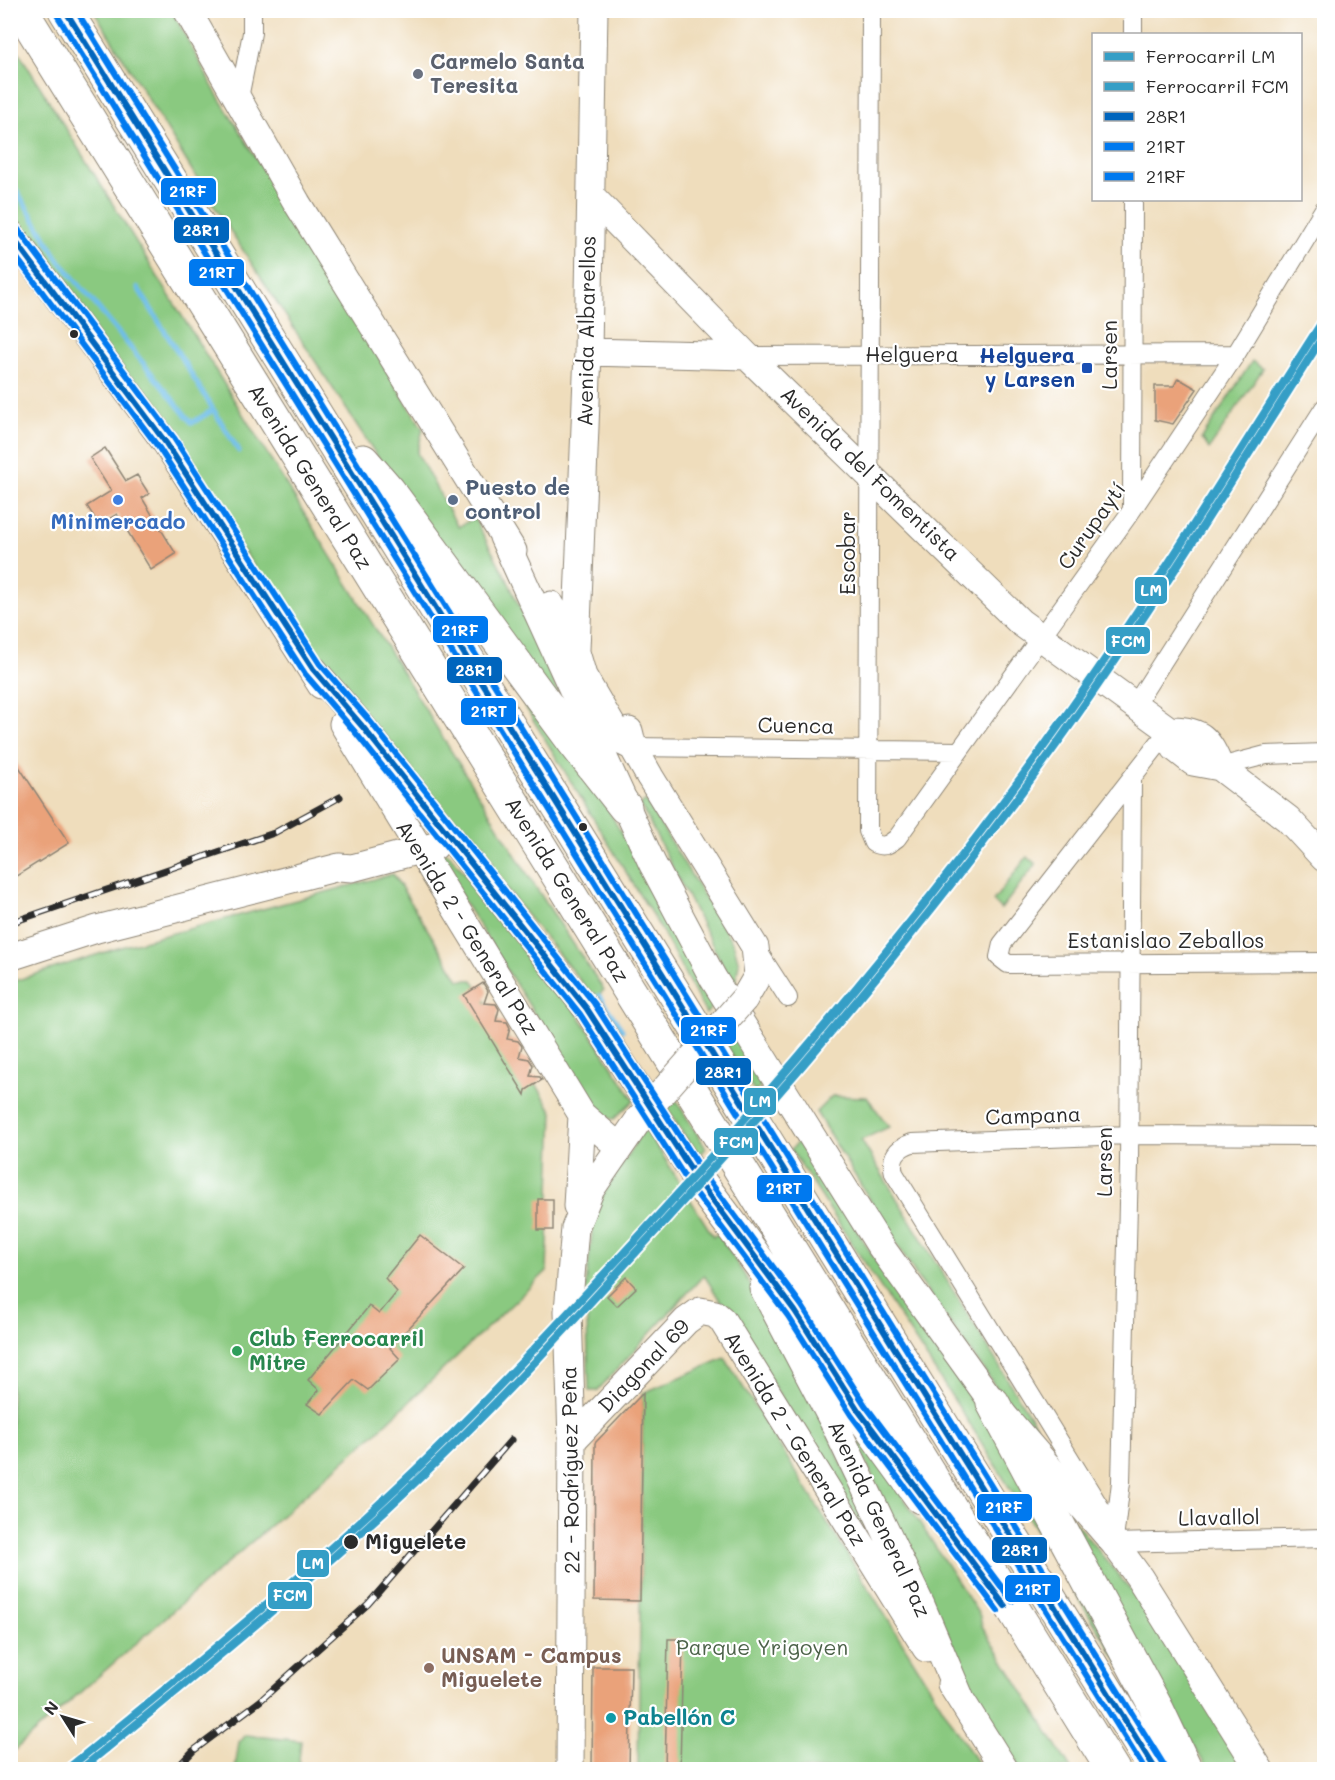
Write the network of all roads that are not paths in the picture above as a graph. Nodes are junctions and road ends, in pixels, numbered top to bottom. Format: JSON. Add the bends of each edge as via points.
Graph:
{"nodes":[{"id":1,"x":21,"y":10,"type":"edge"},
{"id":2,"x":65,"y":10,"type":"edge"},
{"id":3,"x":187,"y":10,"type":"edge"},
{"id":4,"x":252,"y":10,"type":"edge"},
{"id":5,"x":594,"y":10,"type":"edge"},
{"id":6,"x":871,"y":10,"type":"edge"},
{"id":7,"x":1133,"y":10,"type":"edge"},
{"id":8,"x":1133,"y":33,"type":"edge"},
{"id":9,"x":238,"y":103,"type":"junction"},
{"id":10,"x":591,"y":196,"type":"junction"},
{"id":11,"x":1133,"y":201,"type":"edge"},
{"id":12,"x":1324,"y":209,"type":"edge"},
{"id":13,"x":10,"y":233,"type":"edge"},
{"id":14,"x":588,"y":352,"type":"junction"},
{"id":15,"x":1236,"y":354,"type":"junction"},
{"id":16,"x":871,"y":355,"type":"junction"},
{"id":17,"x":747,"y":356,"type":"junction"},
{"id":18,"x":1132,"y":356,"type":"junction"},
{"id":19,"x":292,"y":377,"type":"junction"},
{"id":20,"x":1324,"y":408,"type":"edge"},
{"id":21,"x":870,"y":474,"type":"junction"},
{"id":22,"x":1131,"y":510,"type":"junction"},
{"id":23,"x":503,"y":537,"type":"junction"},
{"id":24,"x":1041,"y":638,"type":"junction"},
{"id":25,"x":576,"y":651,"type":"junction"},
{"id":26,"x":313,"y":669,"type":"junction"},
{"id":27,"x":1135,"y":705,"type":"junction"},
{"id":28,"x":1169,"y":730,"type":"junction"},
{"id":29,"x":633,"y":747,"type":"junction"},
{"id":30,"x":870,"y":749,"type":"junction"},
{"id":31,"x":958,"y":751,"type":"junction"},
{"id":32,"x":1324,"y":753,"type":"edge"},
{"id":33,"x":1220,"y":767,"type":"junction"},
{"id":34,"x":1132,"y":780,"type":"junction"},
{"id":35,"x":625,"y":807,"type":"junction"},
{"id":36,"x":396,"y":813,"type":"junction"},
{"id":37,"x":873,"y":843,"type":"joint"},
{"id":38,"x":419,"y":849,"type":"junction"},
{"id":39,"x":465,"y":853,"type":"junction"},
{"id":40,"x":1324,"y":858,"type":"edge"},
{"id":41,"x":339,"y":867,"type":"junction"},
{"id":42,"x":755,"y":947,"type":"junction"},
{"id":43,"x":10,"y":957,"type":"edge"},
{"id":44,"x":1324,"y":962,"type":"edge"},
{"id":45,"x":1130,"y":965,"type":"junction"},
{"id":46,"x":788,"y":998,"type":"dead end"},
{"id":47,"x":582,"y":1114,"type":"junction"},
{"id":48,"x":1128,"y":1135,"type":"junction"},
{"id":49,"x":1324,"y":1136,"type":"edge"},
{"id":50,"x":618,"y":1146,"type":"junction"},
{"id":51,"x":698,"y":1180,"type":"junction"},
{"id":52,"x":575,"y":1228,"type":"junction"},
{"id":53,"x":722,"y":1320,"type":"joint"},
{"id":54,"x":993,"y":1403,"type":"junction"},
{"id":55,"x":572,"y":1441,"type":"junction"},
{"id":56,"x":1324,"y":1538,"type":"edge"},
{"id":57,"x":1114,"y":1543,"type":"junction"},
{"id":58,"x":1033,"y":1641,"type":"junction"},
{"id":59,"x":960,"y":1697,"type":"junction"},
{"id":60,"x":570,"y":1770,"type":"edge"},
{"id":61,"x":1005,"y":1770,"type":"edge"},
{"id":62,"x":1113,"y":1770,"type":"edge"},
{"id":63,"x":1156,"y":1770,"type":"edge"},
{"id":64,"x":1186,"y":1770,"type":"edge"},
{"id":65,"x":1260,"y":1770,"type":"edge"}],
"edges":[{"from":1,"to":58,"type":"highway","name":"Avenida General Paz"},
{"from":2,"to":19,"type":"highway","name":"Avenida General Paz"},
{"from":3,"to":9,"type":"street"},
{"from":4,"to":9,"type":"street","via":[[252,33]]},
{"from":5,"to":10,"type":"street","name":"Avenida Albarellos"},
{"from":6,"to":16,"type":"street","name":"Escobar"},
{"from":7,"to":8,"type":"street"},
{"from":9,"to":23,"type":"street"},
{"from":10,"to":14,"type":"street","name":"Avenida Albarellos"},
{"from":10,"to":17,"type":"street","name":"Avenida del Fomentista"},
{"from":11,"to":18,"type":"street","name":"Larsen"},
{"from":12,"to":15,"type":"street","name":"Curupaytí"},
{"from":13,"to":26,"type":"street","name":"Avenida 2 - General Paz","via":[[166,443]]},
{"from":14,"to":17,"type":"street","name":"Helguera"},
{"from":14,"to":25,"type":"street","name":"Avenida Albarellos"},
{"from":15,"to":18,"type":"street","name":"Helguera"},
{"from":15,"to":22,"type":"street","name":"Curupaytí"},
{"from":16,"to":17,"type":"street","name":"Helguera"},
{"from":16,"to":18,"type":"street","name":"Helguera"},
{"from":16,"to":21,"type":"street","name":"Escobar"},
{"from":17,"to":21,"type":"street","name":"Avenida del Fomentista"},
{"from":18,"to":22,"type":"street","name":"Larsen"},
{"from":19,"to":35,"type":"highway","via":[[389,490]]},
{"from":19,"to":63,"type":"highway","name":"Avenida General Paz"},
{"from":20,"to":27,"type":"street"},
{"from":21,"to":24,"type":"street","name":"Avenida del Fomentista"},
{"from":21,"to":30,"type":"street","name":"Escobar"},
{"from":22,"to":24,"type":"street","name":"Curupaytí"},
{"from":23,"to":25,"type":"street","via":[[547,597]]},
{"from":23,"to":35,"type":"street"},
{"from":24,"to":27,"type":"street","name":"Avenida del Fomentista"},
{"from":24,"to":31,"type":"street","name":"Curupaytí"},
{"from":25,"to":29,"type":"street","via":[[593,671],[631,734]]},
{"from":26,"to":36,"type":"street","name":"Avenida 2 - General Paz"},
{"from":26,"to":39,"type":"street","name":"Avenida General Paz"},
{"from":27,"to":28,"type":"street","name":"Avenida del Fomentista"},
{"from":28,"to":33,"type":"street","name":"Avenida del Fomentista","via":[[1189,729],[1210,744]]},
{"from":28,"to":34,"type":"street"},
{"from":29,"to":30,"type":"street","name":"Cuenca"},
{"from":29,"to":42,"type":"street"},
{"from":30,"to":31,"type":"street","name":"Cuenca"},
{"from":30,"to":37,"type":"street","name":"Escobar","via":[[868,831]]},
{"from":31,"to":37,"type":"street","name":"Curupaytí","via":[[897,838],[888,845]]},
{"from":32,"to":33,"type":"street","via":[[1266,755]]},
{"from":33,"to":40,"type":"street","name":"Avenida del Fomentista","via":[[1288,819]]},
{"from":34,"to":45,"type":"street","name":"Larsen"},
{"from":34,"to":45,"type":"street","name":"Estanislao Zeballos","via":[[1002,944],[999,957],[1008,964]]},
{"from":35,"to":54,"type":"street","via":[[677,914],[751,1040],[879,1244]]},
{"from":36,"to":38,"type":"street","name":"Avenida 2 - General Paz"},
{"from":36,"to":41,"type":"street","via":[[395,830],[386,844]]},
{"from":38,"to":39,"type":"street","via":[[442,846]]},
{"from":38,"to":41,"type":"street","via":[[352,868]]},
{"from":38,"to":47,"type":"street","name":"Avenida 2 - General Paz"},
{"from":39,"to":51,"type":"street","name":"Avenida General Paz","via":[[587,1009]]},
{"from":41,"to":43,"type":"street","via":[[97,929]]},
{"from":42,"to":46,"type":"street"},
{"from":42,"to":50,"type":"street","name":"22 - Rodríguez Peña","bridge":true,"via":[[758,975],[744,999]]},
{"from":44,"to":45,"type":"street","name":"Estanislao Zeballos"},
{"from":45,"to":48,"type":"street","name":"Larsen"},
{"from":47,"to":50,"type":"street","name":"Avenida 2 - General Paz"},
{"from":47,"to":52,"type":"street"},
{"from":48,"to":49,"type":"street","name":"Campana"},
{"from":48,"to":57,"type":"street","name":"Larsen","via":[[1121,1482]]},
{"from":48,"to":57,"type":"street","name":"Campana","via":[[912,1143],[897,1150],[893,1157],[894,1173],[1101,1509]]},
{"from":50,"to":52,"type":"street","name":"22 - Rodríguez Peña","via":[[591,1189]]},
{"from":51,"to":58,"type":"highway","via":[[795,1311],[890,1455]]},
{"from":51,"to":59,"type":"street","name":"Avenida General Paz","via":[[771,1301],[808,1373],[921,1605]]},
{"from":52,"to":55,"type":"street","name":"22 - Rodríguez Peña","via":[[568,1311]]},
{"from":53,"to":55,"type":"street","name":"Diagonal 69","via":[[707,1311],[694,1314]]},
{"from":53,"to":59,"type":"street","name":"Avenida 2 - General Paz","via":[[904,1616]]},
{"from":54,"to":57,"type":"street"},
{"from":54,"to":64,"type":"highway"},
{"from":55,"to":60,"type":"street","name":"22 - Rodríguez Peña"},
{"from":56,"to":57,"type":"street","name":"Llavallol"},
{"from":57,"to":65,"type":"street"},
{"from":58,"to":62,"type":"highway","name":"Avenida General Paz"},
{"from":59,"to":61,"type":"street","name":"Avenida 2 - General Paz"}]}
